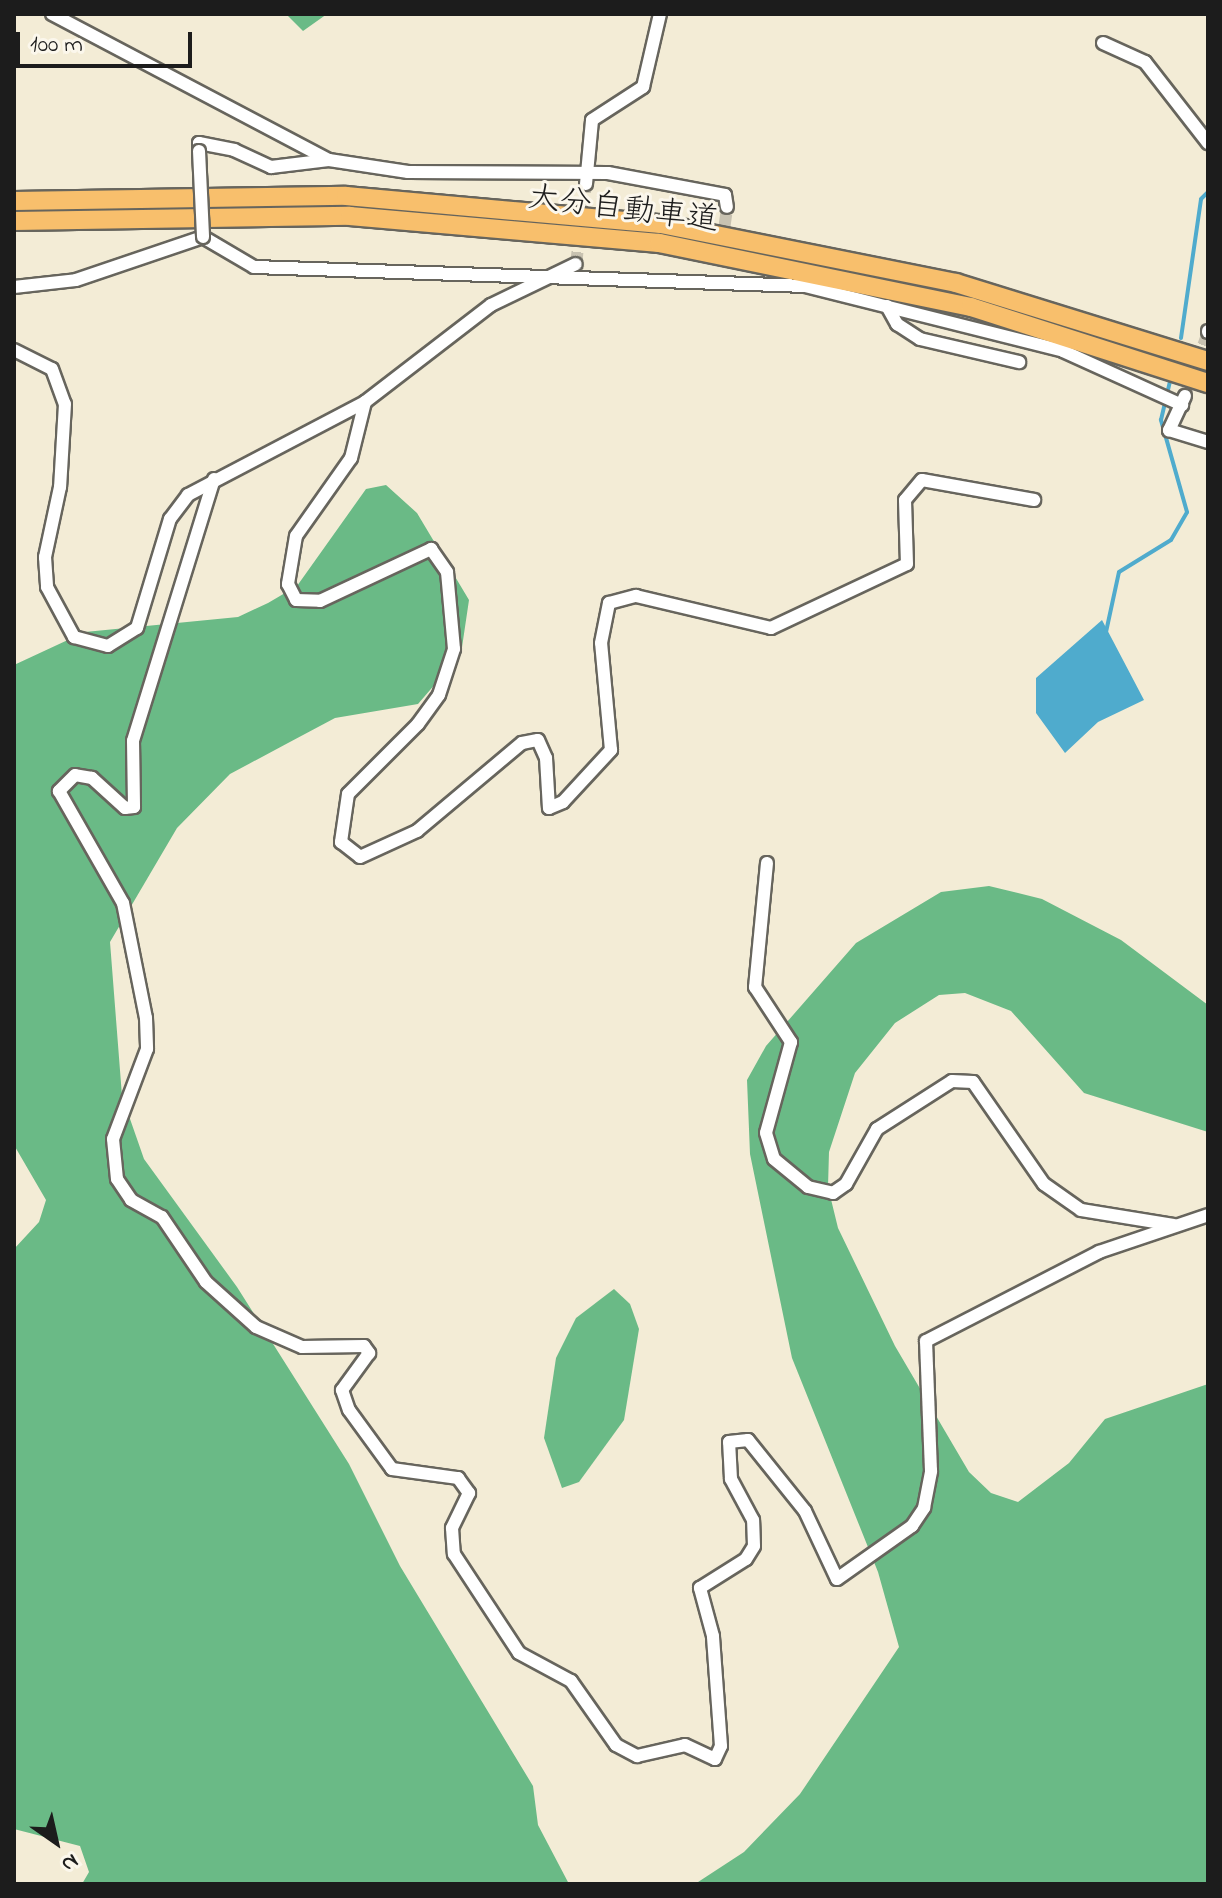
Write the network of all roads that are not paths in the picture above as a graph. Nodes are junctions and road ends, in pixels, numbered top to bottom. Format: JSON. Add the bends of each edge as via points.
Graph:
{"nodes":[{"id":1,"x":52,"y":14,"type":"edge"},
{"id":2,"x":660,"y":14,"type":"edge"},
{"id":3,"x":1103,"y":43,"type":"dead end"},
{"id":4,"x":1208,"y":143,"type":"edge"},
{"id":5,"x":329,"y":160,"type":"junction"},
{"id":6,"x":586,"y":178,"type":"junction"},
{"id":7,"x":14,"y":201,"type":"edge"},
{"id":8,"x":727,"y":207,"type":"dead end"},
{"id":9,"x":14,"y":221,"type":"edge"},
{"id":10,"x":203,"y":237,"type":"junction"},
{"id":11,"x":719,"y":263,"type":"dead end"},
{"id":12,"x":576,"y":264,"type":"dead end"},
{"id":13,"x":538,"y":278,"type":"junction"},
{"id":14,"x":717,"y":278,"type":"junction"},
{"id":15,"x":14,"y":287,"type":"edge"},
{"id":16,"x":887,"y":306,"type":"junction"},
{"id":17,"x":14,"y":350,"type":"edge"},
{"id":18,"x":1208,"y":359,"type":"edge"},
{"id":19,"x":1019,"y":362,"type":"dead end"},
{"id":20,"x":1208,"y":383,"type":"edge"},
{"id":21,"x":365,"y":402,"type":"junction"},
{"id":22,"x":1208,"y":442,"type":"edge"},
{"id":23,"x":214,"y":479,"type":"junction"},
{"id":24,"x":1034,"y":500,"type":"dead end"},
{"id":25,"x":767,"y":863,"type":"dead end"},
{"id":26,"x":1208,"y":1215,"type":"edge"},
{"id":27,"x":1177,"y":1226,"type":"junction"}],
"edges":[{"from":1,"to":5,"type":"street"},
{"from":2,"to":6,"type":"street","via":[[643,87],[592,120]]},
{"from":3,"to":4,"type":"street","via":[[1121,45],[1145,62]]},
{"from":5,"to":6,"type":"street","via":[[408,172]]},
{"from":5,"to":10,"type":"street","bridge":true,"via":[[271,167],[234,150],[199,143]]},
{"from":6,"to":8,"type":"street","via":[[699,189],[725,195]]},
{"from":7,"to":18,"type":"highway","name":"大分自動車道","via":[[346,196],[562,211],[868,262]]},
{"from":9,"to":20,"type":"highway","name":"大分自動車道","via":[[350,216],[659,243],[971,307]]},
{"from":10,"to":13,"type":"street","via":[[254,267]]},
{"from":10,"to":15,"type":"street","via":[[76,280]]},
{"from":11,"to":14,"type":"street"},
{"from":12,"to":13,"type":"street"},
{"from":13,"to":14,"type":"street"},
{"from":13,"to":21,"type":"street","via":[[465,323]]},
{"from":14,"to":16,"type":"street","via":[[805,286]]},
{"from":16,"to":19,"type":"street","via":[[897,324],[920,339]]},
{"from":16,"to":22,"type":"street","via":[[1063,351],[1180,401],[1169,430]]},
{"from":17,"to":23,"type":"street","via":[[45,362],[61,385],[60,487],[45,557],[52,602],[74,637],[108,646],[137,628],[170,519]]},
{"from":21,"to":23,"type":"street"},
{"from":21,"to":24,"type":"street","via":[[351,458],[296,536],[288,584],[296,600],[320,601],[431,549],[447,572],[454,649],[439,695],[418,724],[348,794],[341,842],[360,857],[417,831],[522,743],[538,740],[546,758],[549,808],[563,802],[611,750],[601,643],[609,603],[636,596],[771,628],[907,564],[905,500],[922,480]]},
{"from":23,"to":27,"type":"street","via":[[133,741],[134,807],[125,808],[92,778],[75,775],[59,791],[123,903],[146,1018],[147,1049],[113,1139],[117,1179],[131,1200],[162,1217],[206,1282],[256,1327],[302,1347],[364,1346],[369,1353],[342,1390],[349,1410],[392,1469],[458,1478],[469,1493],[452,1528],[454,1554],[519,1653],[571,1681],[616,1745],[637,1756],[685,1745],[715,1759],[721,1746],[713,1636],[700,1588],[746,1559],[754,1546],[753,1520],[731,1479],[729,1442],[748,1440],[805,1511],[837,1579],[912,1526],[924,1508],[931,1471],[926,1341],[1099,1252]]},
{"from":25,"to":27,"type":"street","via":[[755,987],[791,1042],[766,1133],[774,1159],[808,1187],[833,1193],[846,1184],[877,1129],[952,1081],[973,1082],[1028,1163],[1068,1201],[1090,1212]]},
{"from":26,"to":27,"type":"street"}]}
